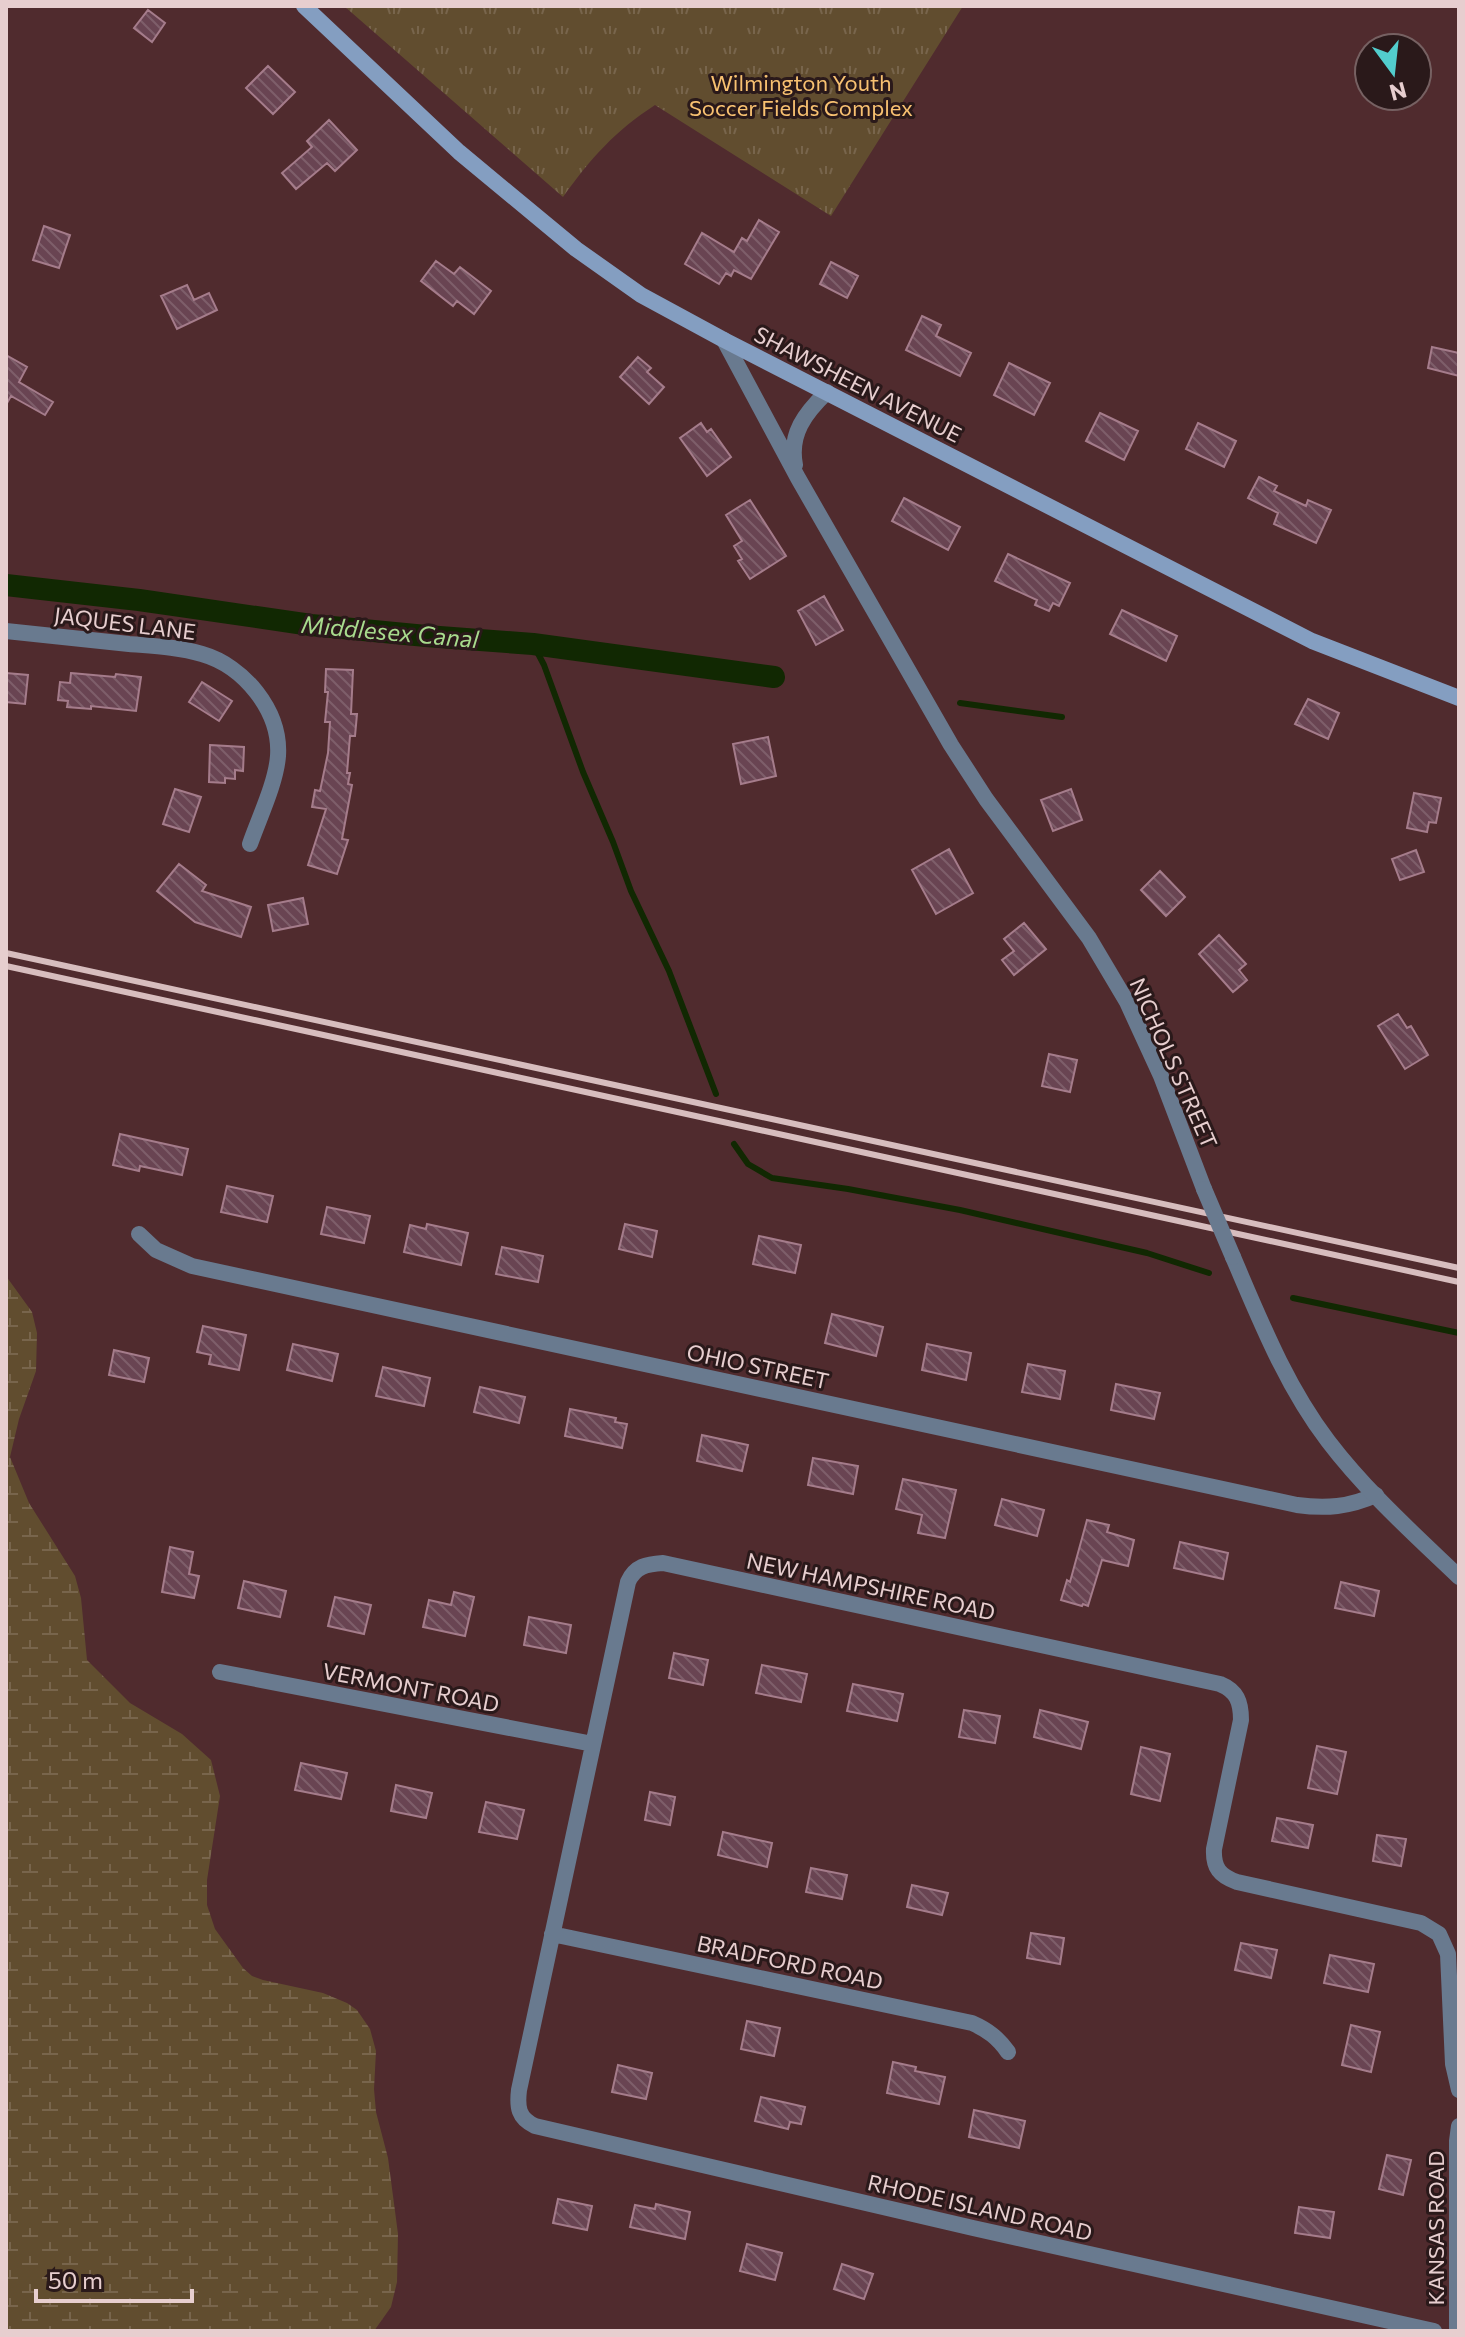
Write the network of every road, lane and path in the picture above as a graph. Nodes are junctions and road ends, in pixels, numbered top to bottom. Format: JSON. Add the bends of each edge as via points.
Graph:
{"nodes":[{"id":1,"x":304,"y":6,"type":"edge"},
{"id":2,"x":724,"y":340,"type":"junction"},
{"id":3,"x":827,"y":392,"type":"junction"},
{"id":4,"x":798,"y":478,"type":"junction"},
{"id":5,"x":6,"y":631,"type":"edge"},
{"id":6,"x":1459,"y":698,"type":"edge"},
{"id":7,"x":250,"y":844,"type":"dead end"},
{"id":8,"x":139,"y":1234,"type":"dead end"},
{"id":9,"x":1376,"y":1495,"type":"junction"},
{"id":10,"x":1459,"y":1577,"type":"edge"},
{"id":11,"x":220,"y":1672,"type":"dead end"},
{"id":12,"x":593,"y":1744,"type":"junction"},
{"id":13,"x":552,"y":1934,"type":"junction"},
{"id":14,"x":1008,"y":2052,"type":"dead end"},
{"id":15,"x":1459,"y":2090,"type":"edge"},
{"id":16,"x":520,"y":2115,"type":"joint"},
{"id":17,"x":1459,"y":2126,"type":"edge"},
{"id":18,"x":1434,"y":2331,"type":"edge"},
{"id":19,"x":1457,"y":2331,"type":"edge"}],
"edges":[{"from":1,"to":2,"type":"main road","name":"SHAWSHEEN AVENUE","via":[[459,152],[576,249],[641,295]]},
{"from":2,"to":3,"type":"main road","name":"SHAWSHEEN AVENUE"},
{"from":2,"to":4,"type":"street","name":"NICHOLS STREET"},
{"from":3,"to":4,"type":"street","name":"NICHOLS STREET","via":[[793,438]]},
{"from":3,"to":6,"type":"main road","name":"SHAWSHEEN AVENUE","via":[[1312,641]]},
{"from":4,"to":9,"type":"street","name":"NICHOLS STREET","bridge":true,"via":[[951,745],[1111,975],[1161,1076],[1267,1334],[1326,1439]]},
{"from":5,"to":7,"type":"street","name":"JAQUES LANE","via":[[176,649],[212,658],[240,675],[266,708],[278,750]]},
{"from":8,"to":9,"type":"street","name":"OHIO STREET","via":[[156,1250],[192,1266],[1297,1505],[1335,1507]]},
{"from":9,"to":10,"type":"street","name":"NICHOLS STREET"},
{"from":11,"to":12,"type":"street","name":"VERMONT ROAD"},
{"from":12,"to":13,"type":"street","name":"NEW HAMPSHIRE ROAD"},
{"from":12,"to":15,"type":"street","name":"NEW HAMPSHIRE ROAD","via":[[628,1582],[641,1566],[652,1564],[1220,1684],[1237,1696],[1241,1720],[1214,1849],[1218,1871],[1237,1882],[1421,1923],[1439,1934],[1448,1954]]},
{"from":13,"to":14,"type":"street","name":"BRADFORD ROAD","via":[[972,2023]]},
{"from":13,"to":16,"type":"street","name":"NEW HAMPSHIRE ROAD","via":[[519,2090]]},
{"from":16,"to":18,"type":"street","name":"RHODE ISLAND ROAD","via":[[551,2130]]},
{"from":17,"to":19,"type":"street","name":"KANSAS ROAD"}]}
